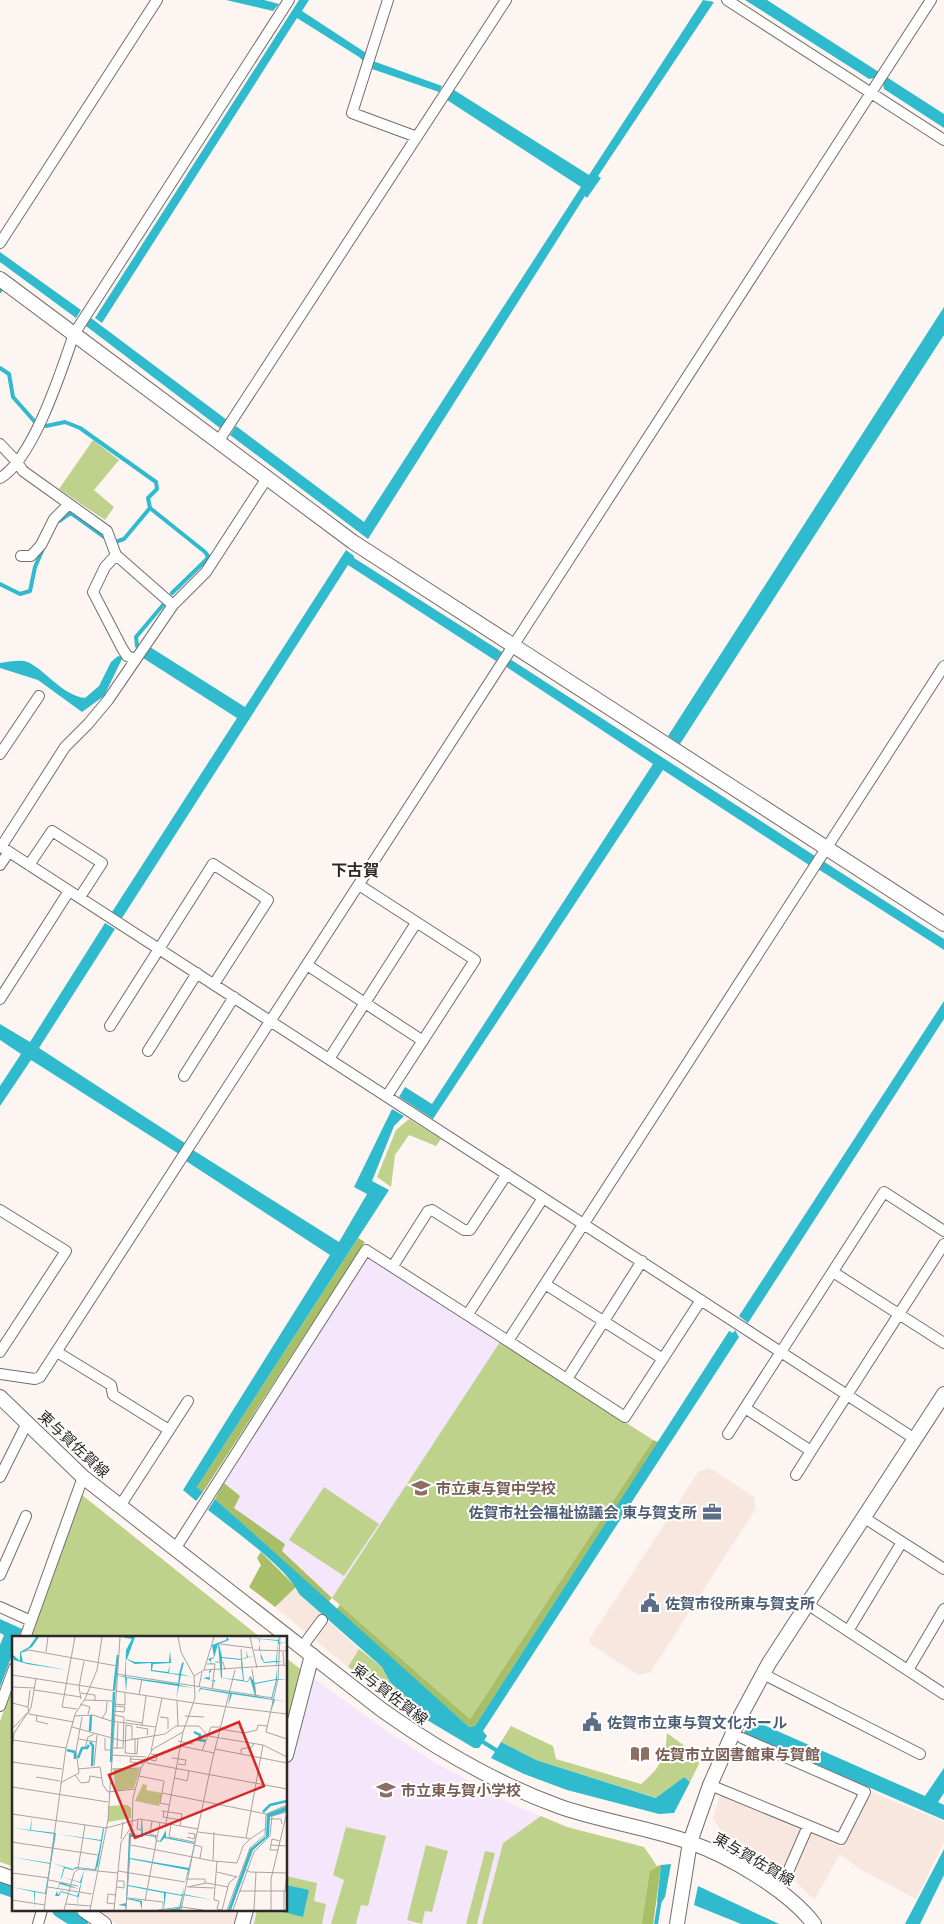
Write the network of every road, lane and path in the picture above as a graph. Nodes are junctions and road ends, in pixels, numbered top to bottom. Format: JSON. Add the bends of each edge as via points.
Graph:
{"nodes":[{"id":1,"x":156,"y":0,"type":"edge"},
{"id":2,"x":289,"y":0,"type":"edge"},
{"id":3,"x":388,"y":0,"type":"edge"},
{"id":4,"x":506,"y":0,"type":"edge"},
{"id":5,"x":727,"y":0,"type":"edge"},
{"id":6,"x":931,"y":0,"type":"edge"},
{"id":7,"x":874,"y":88,"type":"junction"},
{"id":8,"x":417,"y":137,"type":"junction"},
{"id":9,"x":944,"y":140,"type":"edge"},
{"id":10,"x":0,"y":243,"type":"edge"},
{"id":11,"x":0,"y":279,"type":"edge"},
{"id":12,"x":74,"y":334,"type":"junction"},
{"id":13,"x":218,"y":442,"type":"junction"},
{"id":14,"x":0,"y":444,"type":"edge"},
{"id":15,"x":17,"y":462,"type":"junction"},
{"id":16,"x":0,"y":478,"type":"edge"},
{"id":17,"x":267,"y":478,"type":"junction"},
{"id":18,"x":68,"y":505,"type":"junction"},
{"id":19,"x":116,"y":555,"type":"junction"},
{"id":20,"x":20,"y":556,"type":"dead end"},
{"id":21,"x":173,"y":604,"type":"junction"},
{"id":22,"x":513,"y":646,"type":"junction"},
{"id":23,"x":136,"y":659,"type":"junction"},
{"id":24,"x":944,"y":666,"type":"edge"},
{"id":25,"x":39,"y":696,"type":"dead end"},
{"id":26,"x":0,"y":754,"type":"edge"},
{"id":27,"x":3,"y":848,"type":"edge"},
{"id":28,"x":826,"y":848,"type":"junction"},
{"id":29,"x":0,"y":865,"type":"edge"},
{"id":30,"x":29,"y":865,"type":"junction"},
{"id":31,"x":359,"y":885,"type":"junction"},
{"id":32,"x":69,"y":891,"type":"junction"},
{"id":33,"x":80,"y":898,"type":"junction"},
{"id":34,"x":416,"y":923,"type":"junction"},
{"id":35,"x":944,"y":924,"type":"edge"},
{"id":36,"x":159,"y":948,"type":"junction"},
{"id":37,"x":307,"y":965,"type":"junction"},
{"id":38,"x":197,"y":973,"type":"junction"},
{"id":39,"x":214,"y":984,"type":"junction"},
{"id":40,"x":234,"y":997,"type":"junction"},
{"id":41,"x":0,"y":999,"type":"edge"},
{"id":42,"x":364,"y":1002,"type":"junction"},
{"id":43,"x":271,"y":1021,"type":"junction"},
{"id":44,"x":110,"y":1026,"type":"dead end"},
{"id":45,"x":423,"y":1041,"type":"junction"},
{"id":46,"x":148,"y":1051,"type":"dead end"},
{"id":47,"x":329,"y":1058,"type":"junction"},
{"id":48,"x":184,"y":1076,"type":"dead end"},
{"id":49,"x":387,"y":1096,"type":"junction"},
{"id":50,"x":507,"y":1174,"type":"junction"},
{"id":51,"x":543,"y":1198,"type":"junction"},
{"id":52,"x":0,"y":1210,"type":"edge"},
{"id":53,"x":584,"y":1224,"type":"junction"},
{"id":54,"x":944,"y":1231,"type":"edge"},
{"id":55,"x":944,"y":1244,"type":"edge"},
{"id":56,"x":642,"y":1262,"type":"junction"},
{"id":57,"x":393,"y":1266,"type":"junction"},
{"id":58,"x":832,"y":1272,"type":"junction"},
{"id":59,"x":545,"y":1284,"type":"junction"},
{"id":60,"x":701,"y":1300,"type":"junction"},
{"id":61,"x":468,"y":1314,"type":"junction"},
{"id":62,"x":899,"y":1314,"type":"junction"},
{"id":63,"x":604,"y":1321,"type":"junction"},
{"id":64,"x":508,"y":1341,"type":"junction"},
{"id":65,"x":944,"y":1344,"type":"edge"},
{"id":66,"x":0,"y":1352,"type":"edge"},
{"id":67,"x":57,"y":1352,"type":"junction"},
{"id":68,"x":781,"y":1352,"type":"junction"},
{"id":69,"x":663,"y":1359,"type":"junction"},
{"id":70,"x":0,"y":1374,"type":"edge"},
{"id":71,"x":567,"y":1379,"type":"junction"},
{"id":72,"x":944,"y":1394,"type":"edge"},
{"id":73,"x":847,"y":1395,"type":"junction"},
{"id":74,"x":0,"y":1397,"type":"edge"},
{"id":75,"x":188,"y":1401,"type":"dead end"},
{"id":76,"x":745,"y":1408,"type":"junction"},
{"id":77,"x":27,"y":1423,"type":"junction"},
{"id":78,"x":169,"y":1430,"type":"junction"},
{"id":79,"x":728,"y":1434,"type":"dead end"},
{"id":80,"x":915,"y":1438,"type":"junction"},
{"id":81,"x":811,"y":1451,"type":"junction"},
{"id":82,"x":796,"y":1475,"type":"dead end"},
{"id":83,"x":0,"y":1477,"type":"edge"},
{"id":84,"x":83,"y":1477,"type":"junction"},
{"id":85,"x":120,"y":1506,"type":"junction"},
{"id":86,"x":26,"y":1516,"type":"dead end"},
{"id":87,"x":863,"y":1517,"type":"junction"},
{"id":88,"x":902,"y":1542,"type":"junction"},
{"id":89,"x":175,"y":1549,"type":"junction"},
{"id":90,"x":944,"y":1569,"type":"edge"},
{"id":91,"x":0,"y":1575,"type":"edge"},
{"id":92,"x":807,"y":1604,"type":"junction"},
{"id":93,"x":0,"y":1607,"type":"edge"},
{"id":94,"x":944,"y":1609,"type":"edge"},
{"id":95,"x":322,"y":1620,"type":"dead end"},
{"id":96,"x":31,"y":1621,"type":"junction"},
{"id":97,"x":848,"y":1631,"type":"junction"},
{"id":98,"x":26,"y":1636,"type":"edge"},
{"id":99,"x":288,"y":1636,"type":"edge"},
{"id":100,"x":288,"y":1636,"type":"edge"},
{"id":101,"x":307,"y":1651,"type":"junction"},
{"id":102,"x":908,"y":1670,"type":"junction"},
{"id":103,"x":12,"y":1673,"type":"edge"},
{"id":104,"x":762,"y":1674,"type":"junction"},
{"id":105,"x":944,"y":1694,"type":"edge"},
{"id":106,"x":0,"y":1706,"type":"edge"},
{"id":107,"x":742,"y":1738,"type":"dead end"},
{"id":108,"x":288,"y":1745,"type":"edge"},
{"id":109,"x":920,"y":1754,"type":"dead end"},
{"id":110,"x":710,"y":1785,"type":"junction"},
{"id":111,"x":808,"y":1826,"type":"junction"},
{"id":112,"x":690,"y":1842,"type":"junction"},
{"id":113,"x":780,"y":1890,"type":"junction"},
{"id":114,"x":87,"y":1912,"type":"edge"},
{"id":115,"x":104,"y":1924,"type":"edge"},
{"id":116,"x":676,"y":1924,"type":"edge"},
{"id":117,"x":814,"y":1924,"type":"edge"}],
"edges":[{"from":1,"to":10,"type":"street"},
{"from":2,"to":12,"type":"street"},
{"from":3,"to":8,"type":"street","via":[[352,113]]},
{"from":4,"to":8,"type":"street"},
{"from":5,"to":7,"type":"street"},
{"from":6,"to":7,"type":"street"},
{"from":7,"to":9,"type":"street"},
{"from":7,"to":22,"type":"street"},
{"from":8,"to":13,"type":"street"},
{"from":11,"to":12,"type":"street"},
{"from":12,"to":13,"type":"street"},
{"from":12,"to":15,"type":"street","via":[[40,423]]},
{"from":13,"to":17,"type":"street"},
{"from":14,"to":15,"type":"street"},
{"from":15,"to":16,"type":"street"},
{"from":15,"to":18,"type":"street","via":[[22,471]]},
{"from":17,"to":21,"type":"street","via":[[206,572]]},
{"from":17,"to":22,"type":"street","via":[[353,542]]},
{"from":18,"to":19,"type":"street","via":[[107,531]]},
{"from":18,"to":20,"type":"street","via":[[54,519],[31,556]]},
{"from":19,"to":21,"type":"street"},
{"from":19,"to":23,"type":"street","via":[[105,567],[93,592],[122,648],[128,656]]},
{"from":21,"to":23,"type":"street"},
{"from":22,"to":28,"type":"street"},
{"from":22,"to":31,"type":"street"},
{"from":23,"to":27,"type":"street","via":[[90,722],[65,747]]},
{"from":24,"to":28,"type":"street"},
{"from":25,"to":26,"type":"street"},
{"from":27,"to":29,"type":"street"},
{"from":27,"to":30,"type":"street"},
{"from":28,"to":35,"type":"street"},
{"from":28,"to":53,"type":"street"},
{"from":30,"to":32,"type":"street"},
{"from":30,"to":33,"type":"street","via":[[52,831],[102,863]]},
{"from":31,"to":34,"type":"street"},
{"from":31,"to":37,"type":"street"},
{"from":32,"to":33,"type":"street"},
{"from":32,"to":41,"type":"street"},
{"from":33,"to":36,"type":"street"},
{"from":34,"to":42,"type":"street"},
{"from":34,"to":45,"type":"street","via":[[475,960]]},
{"from":36,"to":38,"type":"street"},
{"from":36,"to":39,"type":"street","via":[[213,864],[268,900]]},
{"from":36,"to":44,"type":"street"},
{"from":37,"to":42,"type":"street"},
{"from":37,"to":43,"type":"street"},
{"from":38,"to":39,"type":"street"},
{"from":38,"to":46,"type":"street"},
{"from":39,"to":40,"type":"street"},
{"from":40,"to":43,"type":"street"},
{"from":40,"to":48,"type":"street"},
{"from":42,"to":45,"type":"street"},
{"from":42,"to":47,"type":"street"},
{"from":43,"to":47,"type":"street"},
{"from":43,"to":67,"type":"street"},
{"from":45,"to":49,"type":"street"},
{"from":47,"to":49,"type":"street"},
{"from":49,"to":50,"type":"street"},
{"from":50,"to":51,"type":"street"},
{"from":50,"to":57,"type":"street","via":[[470,1230],[464,1230],[432,1210],[428,1211]]},
{"from":51,"to":53,"type":"street"},
{"from":51,"to":61,"type":"street"},
{"from":52,"to":66,"type":"street","via":[[66,1251]]},
{"from":53,"to":56,"type":"street"},
{"from":53,"to":59,"type":"street"},
{"from":54,"to":58,"type":"street","via":[[884,1192]]},
{"from":55,"to":62,"type":"street"},
{"from":56,"to":60,"type":"street"},
{"from":56,"to":63,"type":"street"},
{"from":57,"to":61,"type":"street"},
{"from":57,"to":89,"type":"street","via":[[366,1250],[362,1254]]},
{"from":58,"to":62,"type":"street"},
{"from":58,"to":68,"type":"street"},
{"from":59,"to":63,"type":"street"},
{"from":59,"to":64,"type":"street"},
{"from":60,"to":68,"type":"street"},
{"from":60,"to":69,"type":"street"},
{"from":61,"to":64,"type":"street"},
{"from":62,"to":65,"type":"street"},
{"from":62,"to":73,"type":"street"},
{"from":63,"to":69,"type":"street"},
{"from":63,"to":71,"type":"street"},
{"from":64,"to":71,"type":"street"},
{"from":67,"to":70,"type":"street","via":[[40,1377],[35,1379]]},
{"from":67,"to":78,"type":"street","via":[[111,1386],[114,1395]]},
{"from":68,"to":73,"type":"street"},
{"from":68,"to":76,"type":"street"},
{"from":69,"to":71,"type":"street","via":[[625,1417]]},
{"from":72,"to":80,"type":"street"},
{"from":73,"to":80,"type":"street"},
{"from":73,"to":81,"type":"street"},
{"from":74,"to":77,"type":"street","name":"東与賀佐賀線"},
{"from":75,"to":78,"type":"street"},
{"from":76,"to":79,"type":"street"},
{"from":76,"to":81,"type":"street"},
{"from":77,"to":83,"type":"street"},
{"from":77,"to":84,"type":"street","name":"東与賀佐賀線"},
{"from":78,"to":85,"type":"street"},
{"from":80,"to":87,"type":"street"},
{"from":81,"to":82,"type":"street"},
{"from":84,"to":85,"type":"street","name":"東与賀佐賀線"},
{"from":84,"to":96,"type":"street"},
{"from":85,"to":89,"type":"street","name":"東与賀佐賀線"},
{"from":86,"to":91,"type":"street"},
{"from":87,"to":88,"type":"street"},
{"from":87,"to":92,"type":"street"},
{"from":88,"to":90,"type":"street"},
{"from":88,"to":97,"type":"street"},
{"from":89,"to":100,"type":"street","name":"東与賀佐賀線"},
{"from":92,"to":97,"type":"street"},
{"from":92,"to":104,"type":"street"},
{"from":93,"to":96,"type":"street"},
{"from":94,"to":102,"type":"street"},
{"from":95,"to":101,"type":"street"},
{"from":96,"to":98,"type":"street"},
{"from":97,"to":102,"type":"street"},
{"from":99,"to":101,"type":"street","name":"東与賀佐賀線"},
{"from":101,"to":108,"type":"street"},
{"from":101,"to":112,"type":"street","name":"東与賀佐賀線","via":[[419,1736],[473,1768],[559,1806]]},
{"from":102,"to":105,"type":"street"},
{"from":103,"to":106,"type":"street"},
{"from":104,"to":109,"type":"street"},
{"from":104,"to":110,"type":"street"},
{"from":107,"to":111,"type":"street","via":[[865,1792],[841,1840]]},
{"from":110,"to":111,"type":"street"},
{"from":110,"to":112,"type":"street"},
{"from":111,"to":113,"type":"street"},
{"from":112,"to":113,"type":"street","name":"東与賀佐賀線"},
{"from":112,"to":116,"type":"street"},
{"from":113,"to":117,"type":"street","name":"東与賀佐賀線"},
{"from":114,"to":115,"type":"street"}]}
